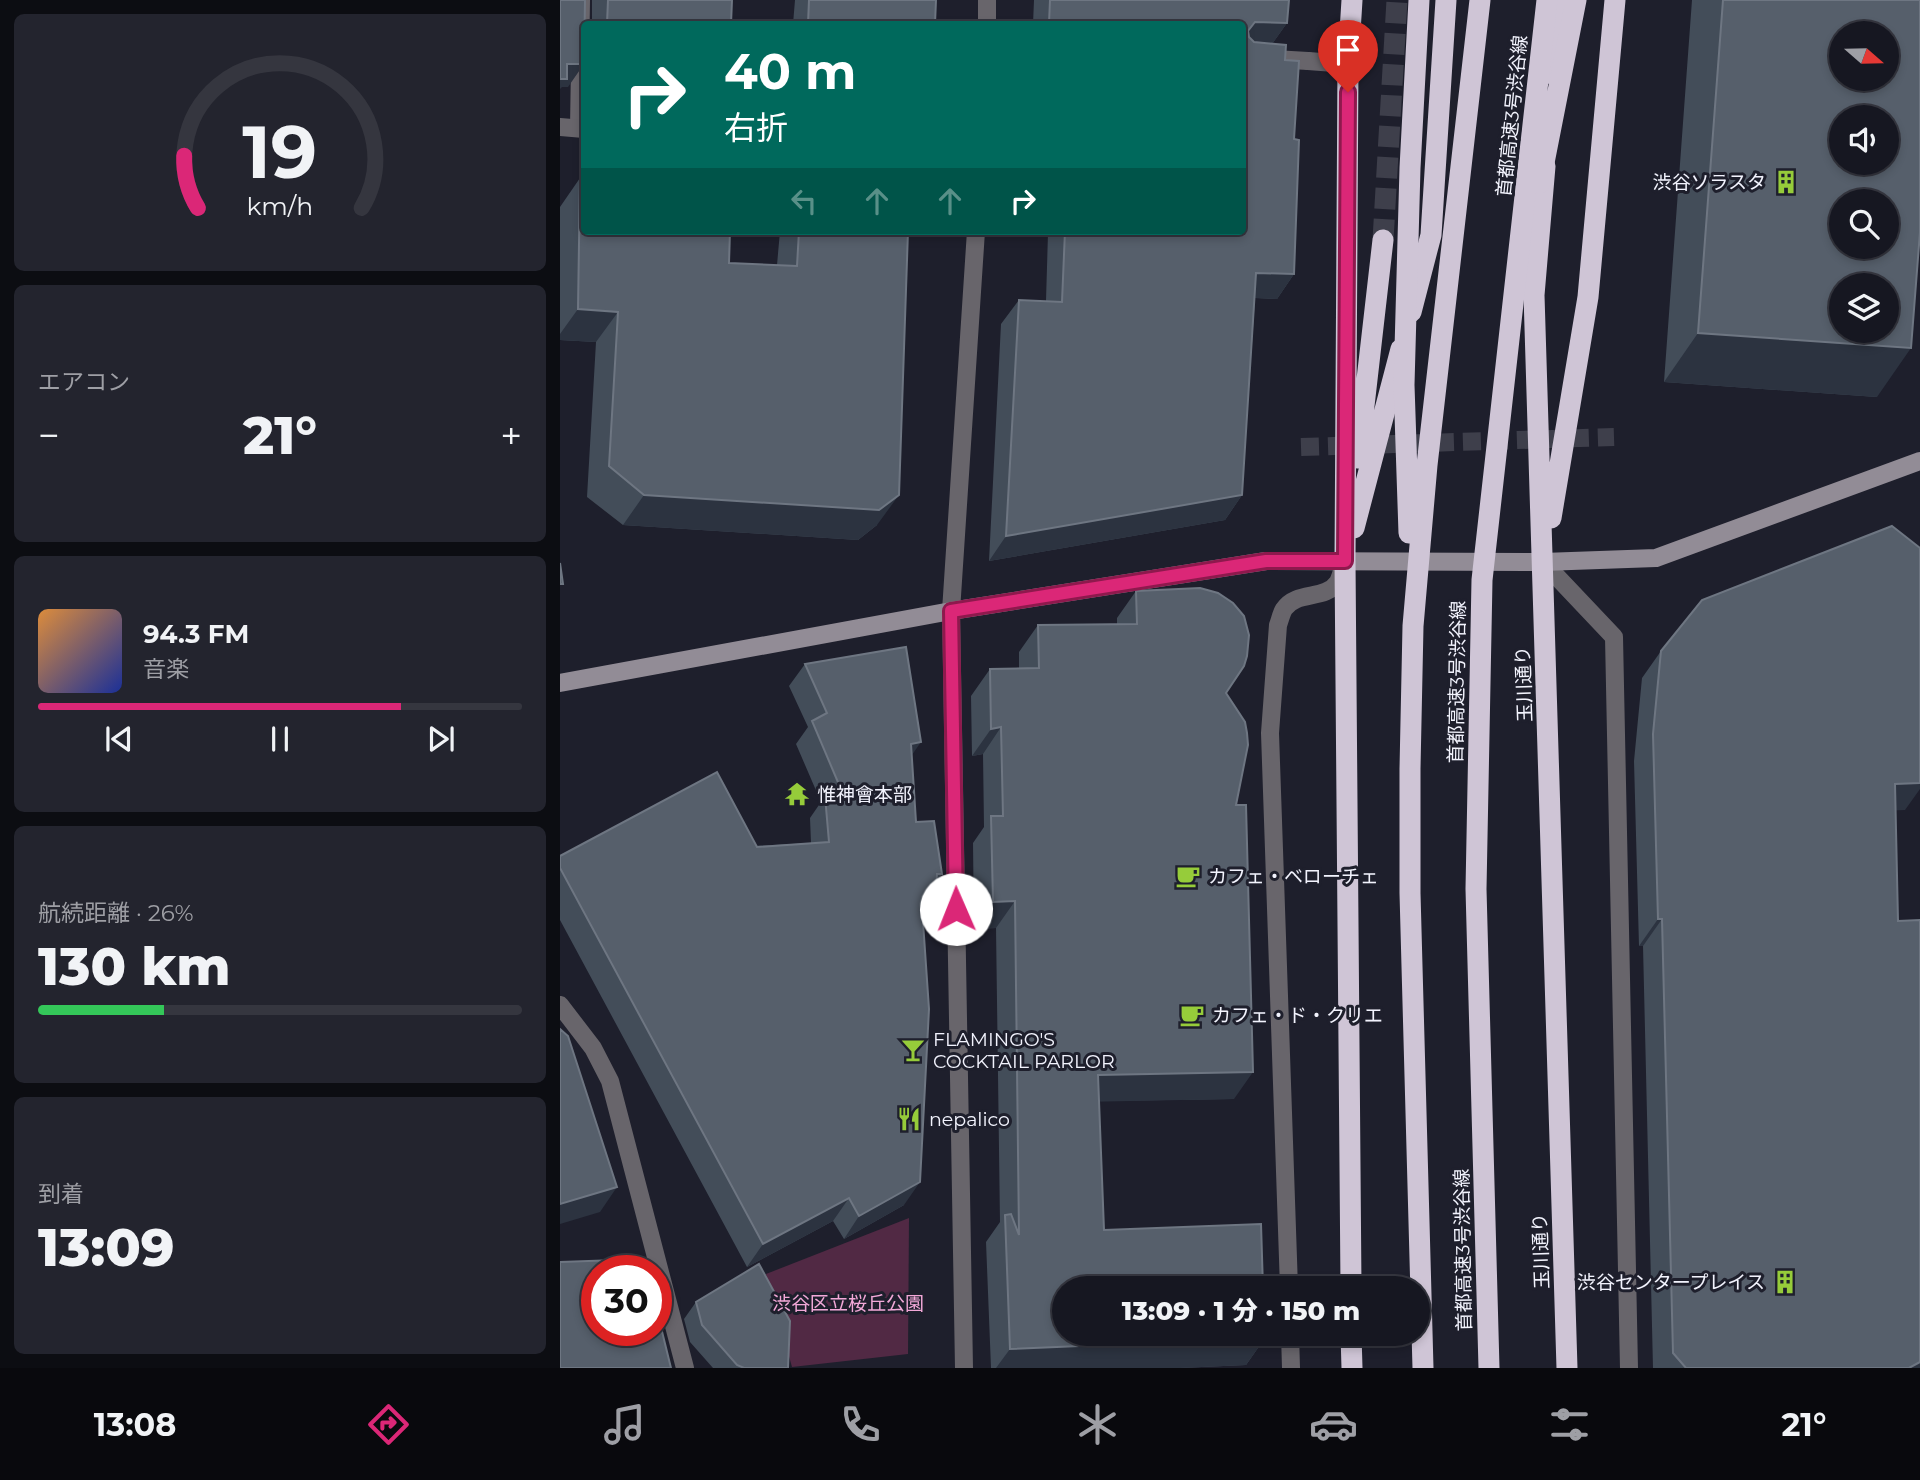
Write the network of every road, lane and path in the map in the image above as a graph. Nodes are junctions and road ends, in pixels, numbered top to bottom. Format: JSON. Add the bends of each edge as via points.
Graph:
{"nodes":[{"id":1,"x":581,"y":0,"type":"edge"},
{"id":2,"x":988,"y":0,"type":"edge"},
{"id":3,"x":1352,"y":0,"type":"edge"},
{"id":4,"x":1419,"y":0,"type":"edge"},
{"id":5,"x":1446,"y":0,"type":"edge"},
{"id":6,"x":1480,"y":0,"type":"edge"},
{"id":7,"x":1547,"y":0,"type":"edge"},
{"id":8,"x":1560,"y":0,"type":"edge"},
{"id":9,"x":1576,"y":0,"type":"edge"},
{"id":10,"x":1615,"y":0,"type":"edge"},
{"id":11,"x":581,"y":21,"type":"edge"},
{"id":12,"x":986,"y":21,"type":"edge"},
{"id":13,"x":1246,"y":57,"type":"edge"},
{"id":14,"x":1348,"y":64,"type":"junction"},
{"id":15,"x":560,"y":127,"type":"edge"},
{"id":16,"x":581,"y":129,"type":"edge"},
{"id":17,"x":976,"y":235,"type":"edge"},
{"id":18,"x":1383,"y":240,"type":"tunnel mouth"},
{"id":19,"x":1514,"y":311,"type":"junction"},
{"id":20,"x":1920,"y":461,"type":"edge"},
{"id":21,"x":1345,"y":561,"type":"junction"},
{"id":22,"x":1543,"y":562,"type":"junction"},
{"id":23,"x":951,"y":611,"type":"junction"},
{"id":24,"x":1413,"y":626,"type":"junction"},
{"id":25,"x":560,"y":683,"type":"edge"},
{"id":26,"x":560,"y":1005,"type":"edge"},
{"id":27,"x":654,"y":1255,"type":"edge"},
{"id":28,"x":1289,"y":1276,"type":"edge"},
{"id":29,"x":1351,"y":1276,"type":"edge"},
{"id":30,"x":672,"y":1321,"type":"edge"},
{"id":31,"x":1290,"y":1346,"type":"edge"},
{"id":32,"x":1351,"y":1346,"type":"edge"},
{"id":33,"x":685,"y":1368,"type":"edge"},
{"id":34,"x":964,"y":1368,"type":"edge"},
{"id":35,"x":1291,"y":1368,"type":"edge"},
{"id":36,"x":1352,"y":1368,"type":"edge"},
{"id":37,"x":1423,"y":1368,"type":"edge"},
{"id":38,"x":1489,"y":1368,"type":"edge"},
{"id":39,"x":1567,"y":1368,"type":"edge"},
{"id":40,"x":1629,"y":1368,"type":"edge"}],
"edges":[{"from":1,"to":11,"type":"street"},
{"from":2,"to":12,"type":"street"},
{"from":3,"to":14,"type":"highway"},
{"from":4,"to":24,"type":"highway","bridge":true,"via":[[1404,385]]},
{"from":5,"to":21,"type":"highway","via":[[1431,235]]},
{"from":6,"to":24,"type":"highway","bridge":true},
{"from":7,"to":19,"type":"highway","name":"首都高速3号渋谷線","bridge":true},
{"from":8,"to":22,"type":"highway","name":"玉川通り","via":[[1534,295]]},
{"from":9,"to":19,"type":"highway","bridge":true},
{"from":10,"to":22,"type":"highway","via":[[1588,297]]},
{"from":13,"to":14,"type":"street"},
{"from":14,"to":21,"type":"highway"},
{"from":15,"to":16,"type":"street"},
{"from":17,"to":23,"type":"street"},
{"from":18,"to":21,"type":"highway"},
{"from":19,"to":38,"type":"highway","name":"首都高速3号渋谷線","bridge":true,"via":[[1482,593],[1476,889]]},
{"from":20,"to":22,"type":"street","via":[[1656,558]]},
{"from":21,"to":22,"type":"street"},
{"from":21,"to":23,"type":"street","via":[[1266,561]]},
{"from":21,"to":28,"type":"street","via":[[1337,584],[1322,594],[1293,601],[1278,625],[1270,733]]},
{"from":21,"to":29,"type":"highway"},
{"from":22,"to":39,"type":"highway","name":"玉川通り"},
{"from":22,"to":40,"type":"street","via":[[1615,637]]},
{"from":23,"to":25,"type":"street"},
{"from":23,"to":34,"type":"street"},
{"from":24,"to":37,"type":"highway","bridge":true,"via":[[1410,893]]},
{"from":26,"to":27,"type":"street","via":[[593,1048],[610,1080]]},
{"from":30,"to":33,"type":"street"},
{"from":31,"to":35,"type":"street"},
{"from":32,"to":36,"type":"highway"}]}
